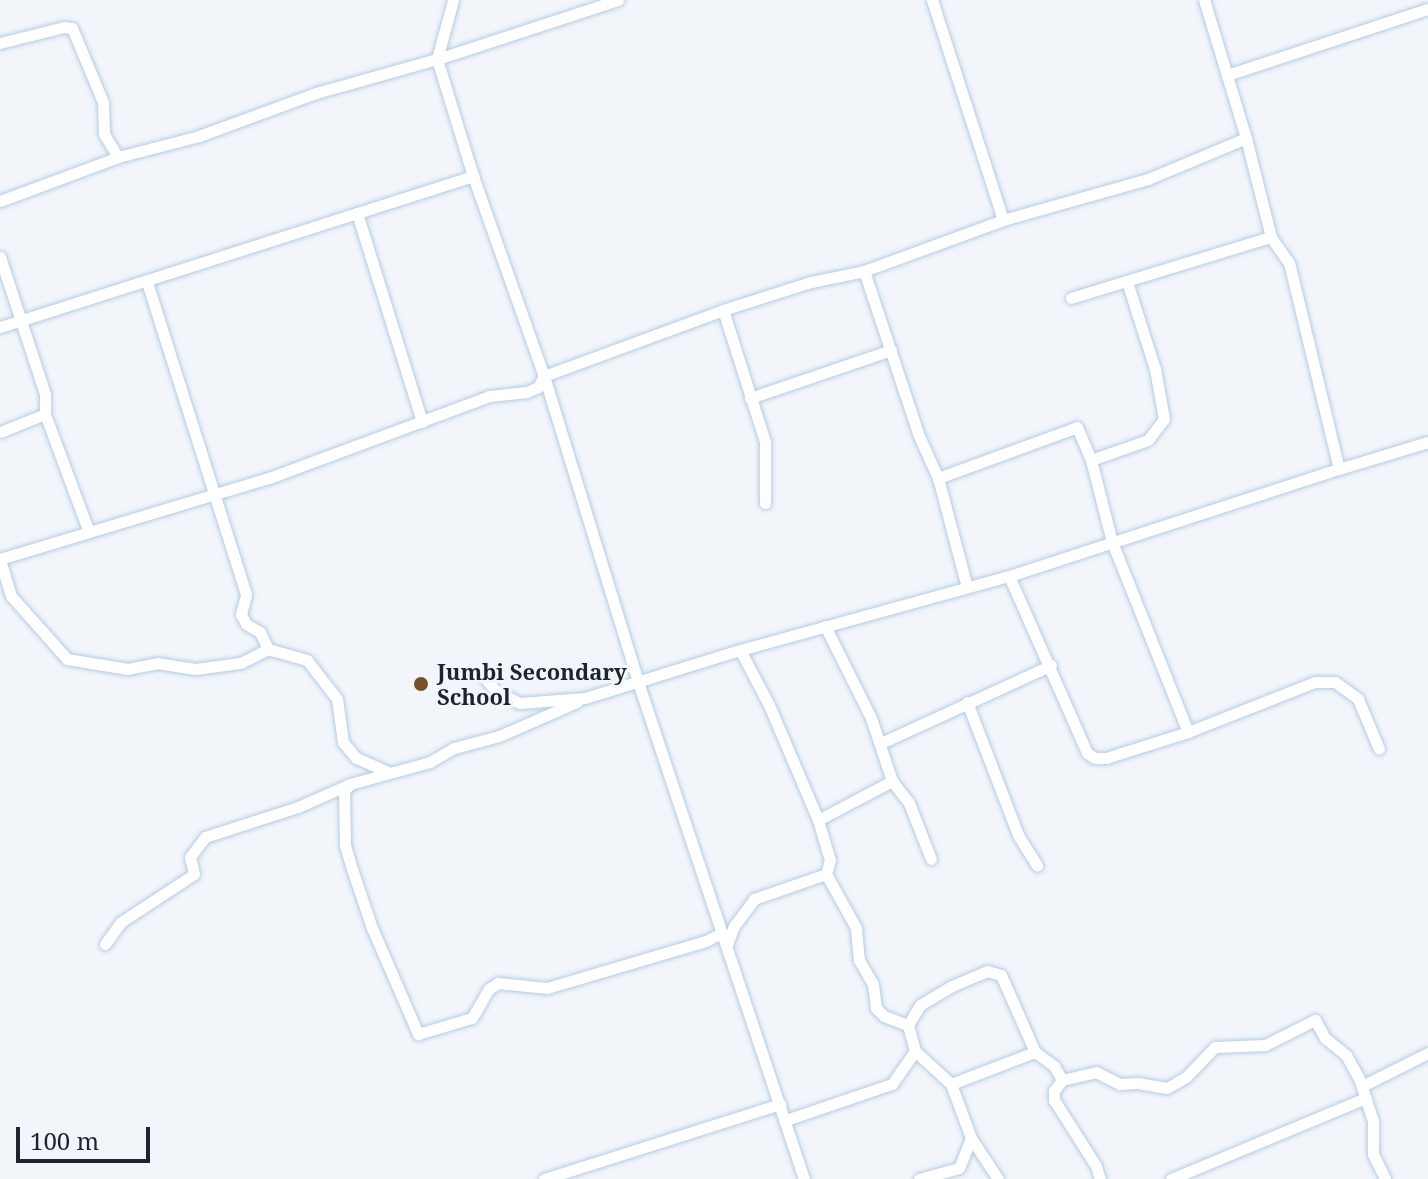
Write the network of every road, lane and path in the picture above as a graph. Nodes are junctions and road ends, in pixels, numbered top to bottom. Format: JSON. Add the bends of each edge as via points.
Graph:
{"nodes":[{"id":1,"x":453,"y":0,"type":"edge"},
{"id":2,"x":618,"y":0,"type":"edge"},
{"id":3,"x":932,"y":0,"type":"edge"},
{"id":4,"x":1204,"y":0,"type":"edge"},
{"id":5,"x":1428,"y":9,"type":"edge"},
{"id":6,"x":0,"y":43,"type":"edge"},
{"id":7,"x":437,"y":59,"type":"junction"},
{"id":8,"x":1227,"y":75,"type":"junction"},
{"id":9,"x":1246,"y":138,"type":"junction"},
{"id":10,"x":118,"y":157,"type":"junction"},
{"id":11,"x":473,"y":176,"type":"junction"},
{"id":12,"x":0,"y":201,"type":"edge"},
{"id":13,"x":357,"y":213,"type":"junction"},
{"id":14,"x":1003,"y":220,"type":"junction"},
{"id":15,"x":1271,"y":237,"type":"junction"},
{"id":16,"x":0,"y":257,"type":"edge"},
{"id":17,"x":864,"y":271,"type":"junction"},
{"id":18,"x":147,"y":282,"type":"junction"},
{"id":19,"x":1127,"y":282,"type":"junction"},
{"id":20,"x":1071,"y":298,"type":"dead end"},
{"id":21,"x":723,"y":310,"type":"junction"},
{"id":22,"x":22,"y":323,"type":"junction"},
{"id":23,"x":0,"y":327,"type":"edge"},
{"id":24,"x":891,"y":350,"type":"junction"},
{"id":25,"x":544,"y":376,"type":"junction"},
{"id":26,"x":750,"y":398,"type":"junction"},
{"id":27,"x":45,"y":414,"type":"junction"},
{"id":28,"x":422,"y":422,"type":"junction"},
{"id":29,"x":0,"y":432,"type":"edge"},
{"id":30,"x":1428,"y":442,"type":"edge"},
{"id":31,"x":1091,"y":460,"type":"junction"},
{"id":32,"x":1339,"y":469,"type":"junction"},
{"id":33,"x":938,"y":478,"type":"junction"},
{"id":34,"x":215,"y":495,"type":"junction"},
{"id":35,"x":765,"y":503,"type":"dead end"},
{"id":36,"x":89,"y":532,"type":"junction"},
{"id":37,"x":1112,"y":542,"type":"junction"},
{"id":38,"x":1009,"y":576,"type":"junction"},
{"id":39,"x":967,"y":587,"type":"junction"},
{"id":40,"x":825,"y":626,"type":"junction"},
{"id":41,"x":268,"y":649,"type":"junction"},
{"id":42,"x":740,"y":650,"type":"junction"},
{"id":43,"x":1051,"y":665,"type":"junction"},
{"id":44,"x":484,"y":677,"type":"dead end"},
{"id":45,"x":638,"y":682,"type":"junction"},
{"id":46,"x":585,"y":698,"type":"junction"},
{"id":47,"x":967,"y":702,"type":"junction"},
{"id":48,"x":1188,"y":732,"type":"junction"},
{"id":49,"x":881,"y":743,"type":"junction"},
{"id":50,"x":1379,"y":749,"type":"dead end"},
{"id":51,"x":388,"y":772,"type":"junction"},
{"id":52,"x":892,"y":781,"type":"junction"},
{"id":53,"x":350,"y":784,"type":"junction"},
{"id":54,"x":818,"y":820,"type":"junction"},
{"id":55,"x":931,"y":859,"type":"dead end"},
{"id":56,"x":1037,"y":866,"type":"dead end"},
{"id":57,"x":826,"y":874,"type":"junction"},
{"id":58,"x":721,"y":933,"type":"junction"},
{"id":59,"x":105,"y":944,"type":"dead end"},
{"id":60,"x":727,"y":945,"type":"junction"},
{"id":61,"x":908,"y":1025,"type":"junction"},
{"id":62,"x":915,"y":1051,"type":"junction"},
{"id":63,"x":1035,"y":1052,"type":"junction"},
{"id":64,"x":1428,"y":1053,"type":"edge"},
{"id":65,"x":1062,"y":1080,"type":"junction"},
{"id":66,"x":951,"y":1084,"type":"junction"},
{"id":67,"x":1362,"y":1086,"type":"junction"},
{"id":68,"x":1366,"y":1098,"type":"junction"},
{"id":69,"x":780,"y":1104,"type":"junction"},
{"id":70,"x":786,"y":1120,"type":"junction"},
{"id":71,"x":971,"y":1138,"type":"junction"},
{"id":72,"x":544,"y":1179,"type":"edge"},
{"id":73,"x":804,"y":1179,"type":"edge"},
{"id":74,"x":919,"y":1179,"type":"edge"},
{"id":75,"x":998,"y":1179,"type":"edge"},
{"id":76,"x":1100,"y":1179,"type":"edge"},
{"id":77,"x":1171,"y":1179,"type":"edge"},
{"id":78,"x":1385,"y":1179,"type":"edge"}],
"edges":[{"from":1,"to":7,"type":"street"},
{"from":2,"to":7,"type":"street"},
{"from":3,"to":14,"type":"street"},
{"from":4,"to":8,"type":"street"},
{"from":5,"to":8,"type":"street"},
{"from":6,"to":10,"type":"street","via":[[72,28],[103,102],[107,143]]},
{"from":7,"to":10,"type":"street"},
{"from":7,"to":11,"type":"street"},
{"from":8,"to":9,"type":"street"},
{"from":9,"to":14,"type":"street","via":[[1148,179]]},
{"from":9,"to":15,"type":"street"},
{"from":10,"to":12,"type":"street"},
{"from":11,"to":13,"type":"street"},
{"from":11,"to":25,"type":"street"},
{"from":13,"to":18,"type":"street"},
{"from":13,"to":28,"type":"street"},
{"from":14,"to":17,"type":"street"},
{"from":15,"to":19,"type":"street"},
{"from":15,"to":32,"type":"street","via":[[1289,263]]},
{"from":16,"to":22,"type":"street"},
{"from":17,"to":21,"type":"street"},
{"from":17,"to":24,"type":"street"},
{"from":18,"to":22,"type":"street"},
{"from":18,"to":34,"type":"street"},
{"from":19,"to":20,"type":"street"},
{"from":19,"to":31,"type":"street","via":[[1155,369],[1164,419],[1148,440]]},
{"from":21,"to":25,"type":"street"},
{"from":21,"to":26,"type":"street"},
{"from":22,"to":23,"type":"street"},
{"from":22,"to":27,"type":"street","via":[[45,394]]},
{"from":24,"to":26,"type":"street"},
{"from":24,"to":33,"type":"street"},
{"from":25,"to":28,"type":"street","via":[[527,392],[489,396]]},
{"from":25,"to":45,"type":"street"},
{"from":26,"to":35,"type":"street","via":[[765,442]]},
{"from":27,"to":29,"type":"street"},
{"from":27,"to":36,"type":"street"},
{"from":28,"to":34,"type":"street"},
{"from":30,"to":32,"type":"street"},
{"from":31,"to":33,"type":"street","via":[[1077,427]]},
{"from":31,"to":37,"type":"street"},
{"from":32,"to":37,"type":"street"},
{"from":33,"to":39,"type":"street"},
{"from":34,"to":36,"type":"street"},
{"from":34,"to":41,"type":"street","via":[[246,595],[241,614],[260,632]]},
{"from":36,"to":41,"type":"street","via":[[0,559],[11,596],[67,659],[128,669],[158,663],[195,669],[240,663]]},
{"from":37,"to":38,"type":"street"},
{"from":37,"to":48,"type":"street"},
{"from":38,"to":39,"type":"street"},
{"from":38,"to":43,"type":"street"},
{"from":39,"to":40,"type":"street"},
{"from":40,"to":42,"type":"street"},
{"from":40,"to":49,"type":"street"},
{"from":41,"to":51,"type":"street","via":[[307,660],[337,699],[343,742],[356,758]]},
{"from":42,"to":45,"type":"street"},
{"from":42,"to":54,"type":"street"},
{"from":43,"to":47,"type":"street"},
{"from":43,"to":48,"type":"street","via":[[1087,753],[1095,758]]},
{"from":44,"to":46,"type":"street","via":[[497,692],[520,703]]},
{"from":45,"to":46,"type":"street"},
{"from":45,"to":58,"type":"street"},
{"from":46,"to":51,"type":"street","via":[[430,762]]},
{"from":47,"to":49,"type":"street"},
{"from":47,"to":56,"type":"street","via":[[1018,835]]},
{"from":48,"to":50,"type":"street","via":[[1305,685],[1335,682],[1358,699]]},
{"from":49,"to":52,"type":"street"},
{"from":51,"to":53,"type":"street"},
{"from":52,"to":54,"type":"street"},
{"from":52,"to":55,"type":"street","via":[[909,803]]},
{"from":53,"to":58,"type":"street","via":[[342,804],[345,845],[372,928],[418,1034],[472,1018],[498,983],[547,988]]},
{"from":53,"to":59,"type":"street","via":[[205,837],[190,857],[194,874],[121,922]]},
{"from":54,"to":57,"type":"street","via":[[830,860]]},
{"from":57,"to":60,"type":"street","via":[[754,899]]},
{"from":57,"to":61,"type":"street","via":[[856,928],[859,960],[873,984],[876,1008]]},
{"from":58,"to":60,"type":"street"},
{"from":60,"to":69,"type":"street"},
{"from":61,"to":62,"type":"street"},
{"from":61,"to":63,"type":"street","via":[[920,1005],[936,995],[979,974],[996,972]]},
{"from":62,"to":66,"type":"street"},
{"from":62,"to":70,"type":"street","via":[[892,1084]]},
{"from":63,"to":65,"type":"street"},
{"from":63,"to":66,"type":"street"},
{"from":64,"to":67,"type":"street"},
{"from":65,"to":67,"type":"street","via":[[1096,1072],[1120,1084],[1167,1088],[1215,1047],[1265,1045],[1315,1020],[1325,1038],[1350,1060]]},
{"from":65,"to":76,"type":"street","via":[[1054,1100]]},
{"from":66,"to":71,"type":"street"},
{"from":67,"to":68,"type":"street"},
{"from":68,"to":77,"type":"street"},
{"from":68,"to":78,"type":"street","via":[[1373,1121],[1373,1154]]},
{"from":69,"to":70,"type":"street"},
{"from":69,"to":72,"type":"street"},
{"from":70,"to":73,"type":"street"},
{"from":71,"to":74,"type":"street","via":[[959,1168]]},
{"from":71,"to":75,"type":"street"}]}
